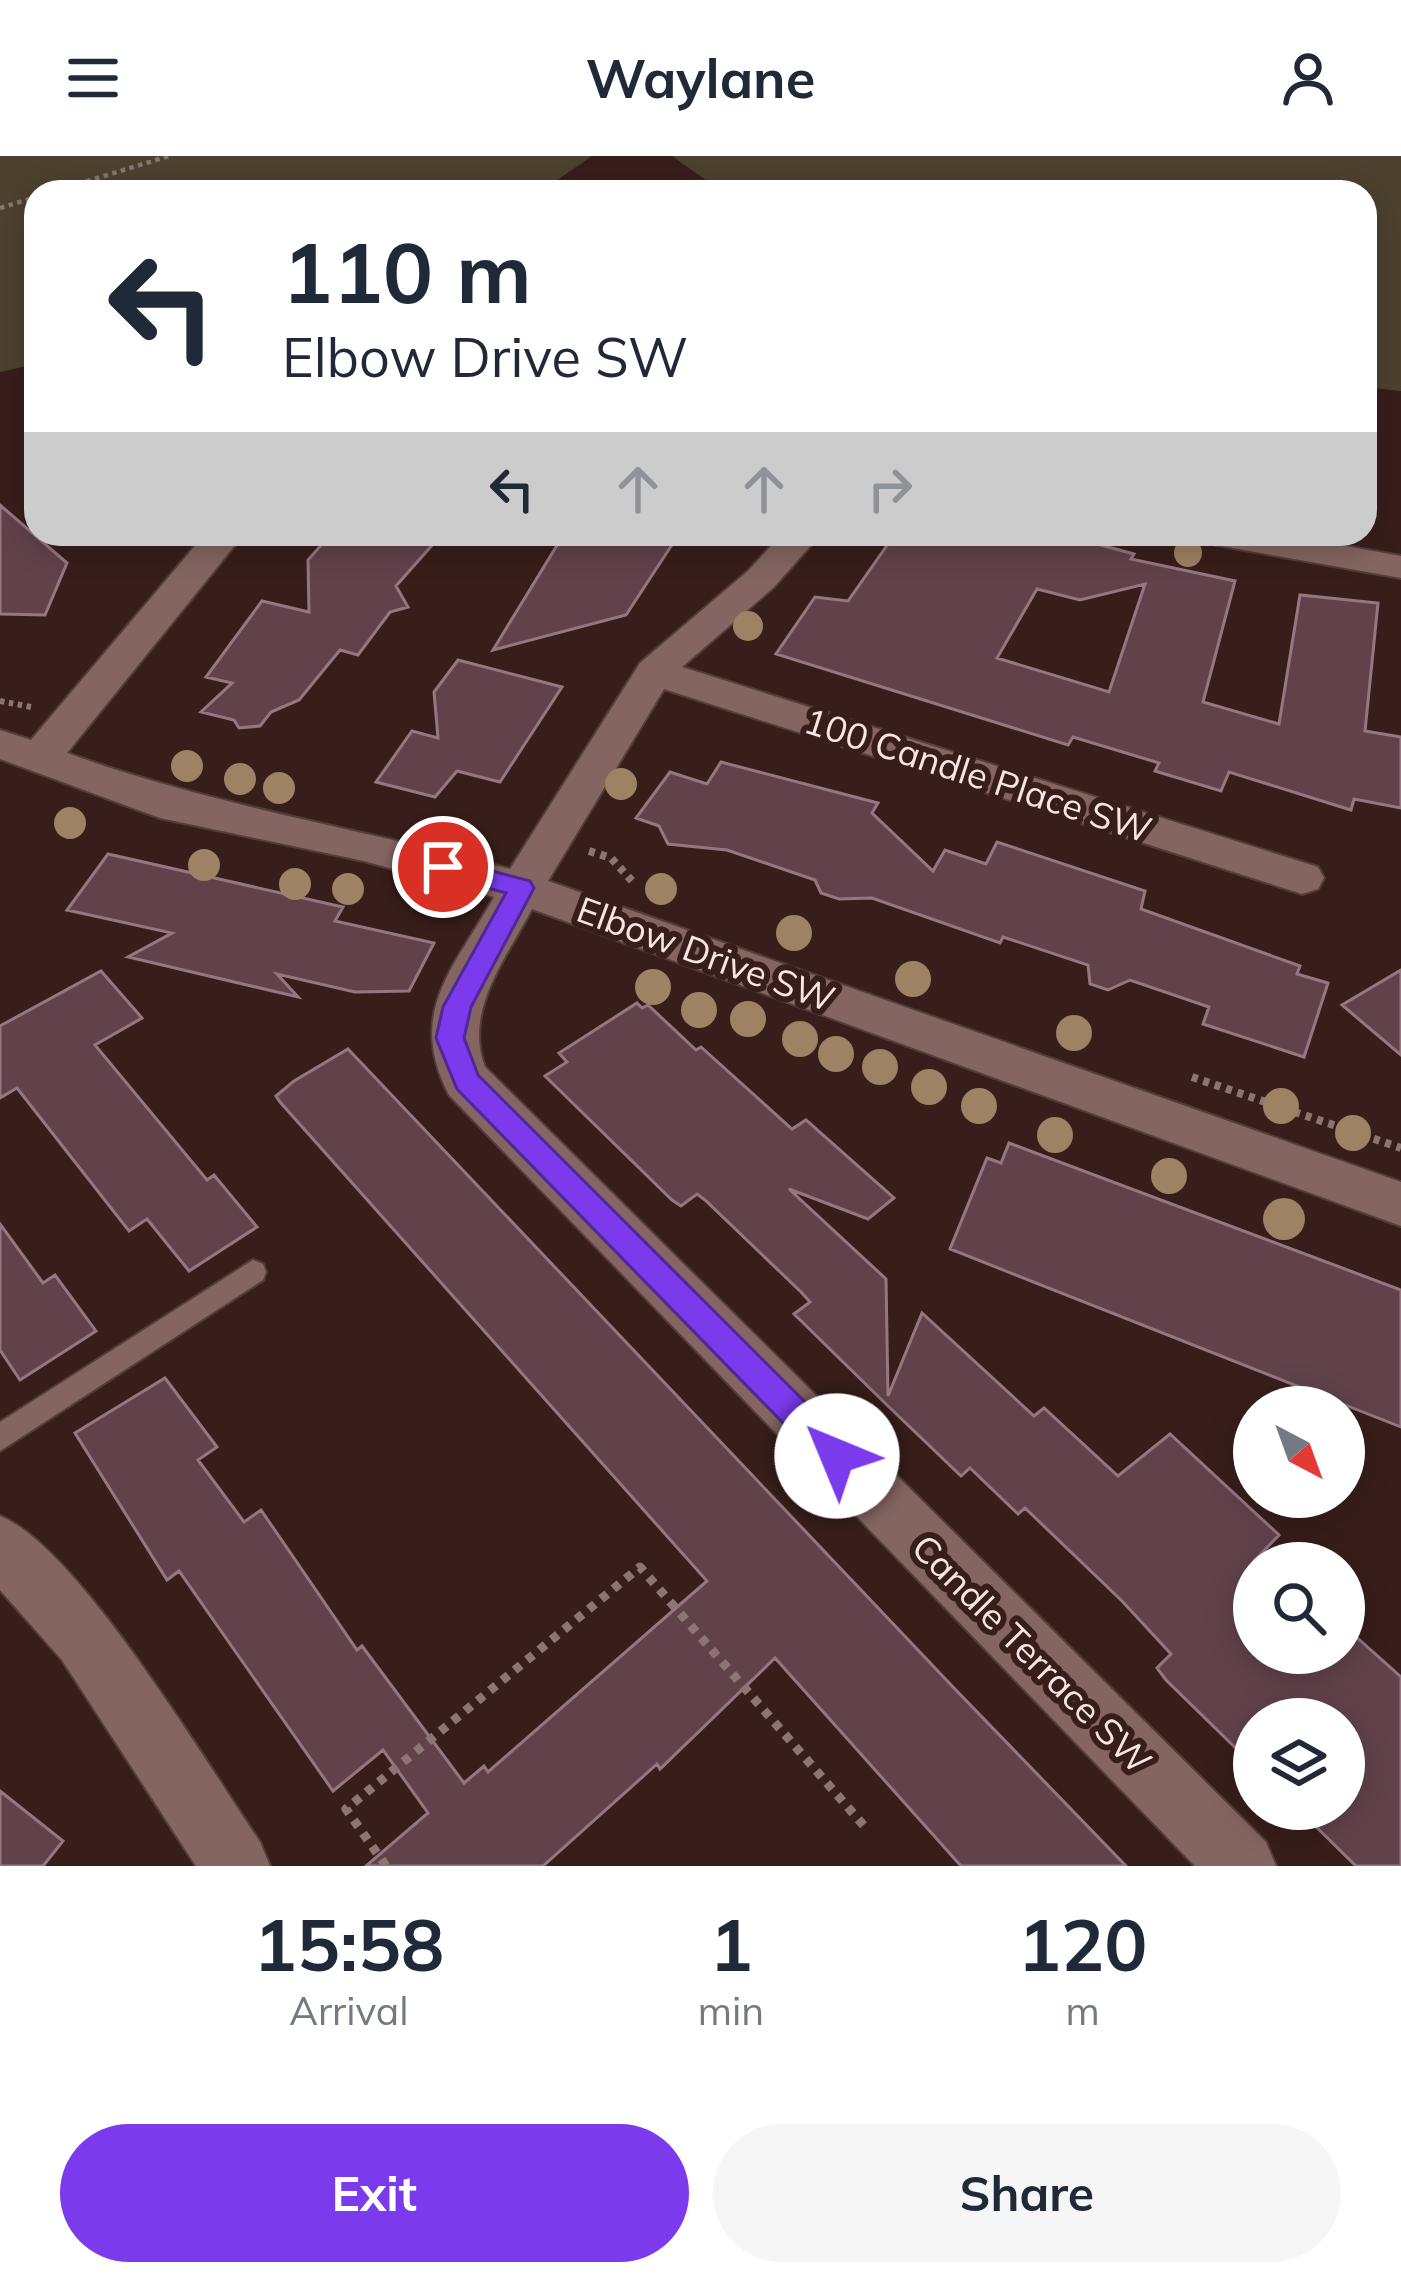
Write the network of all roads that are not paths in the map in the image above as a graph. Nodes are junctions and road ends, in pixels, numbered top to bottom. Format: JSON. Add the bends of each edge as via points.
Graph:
{"nodes":[{"id":1,"x":214,"y":546,"type":"edge"},
{"id":2,"x":791,"y":546,"type":"edge"},
{"id":3,"x":1283,"y":546,"type":"edge"},
{"id":4,"x":1401,"y":567,"type":"edge"},
{"id":5,"x":654,"y":672,"type":"junction"},
{"id":6,"x":19,"y":752,"type":"edge"},
{"id":7,"x":1302,"y":878,"type":"dead end"},
{"id":8,"x":521,"y":888,"type":"junction"},
{"id":9,"x":1401,"y":1204,"type":"edge"},
{"id":10,"x":253,"y":1272,"type":"dead end"},
{"id":11,"x":0,"y":1438,"type":"edge"},
{"id":12,"x":0,"y":1545,"type":"edge"},
{"id":13,"x":236,"y":1866,"type":"edge"},
{"id":14,"x":1242,"y":1866,"type":"edge"}],
"edges":[{"from":1,"to":6,"type":"street"},
{"from":2,"to":5,"type":"street","name":"Candle Terrace SW"},
{"from":3,"to":4,"type":"street"},
{"from":5,"to":7,"type":"street","name":"100 Candle Place SW"},
{"from":5,"to":8,"type":"street","name":"Candle Terrace SW"},
{"from":6,"to":8,"type":"street","name":"Elbow Drive SW","via":[[160,802]]},
{"from":8,"to":9,"type":"street","name":"Elbow Drive SW"},
{"from":8,"to":14,"type":"street","name":"Candle Terrace SW","via":[[457,1007],[450,1038],[466,1081]]},
{"from":10,"to":11,"type":"lane"},
{"from":12,"to":13,"type":"street","via":[[84,1638]]}]}
